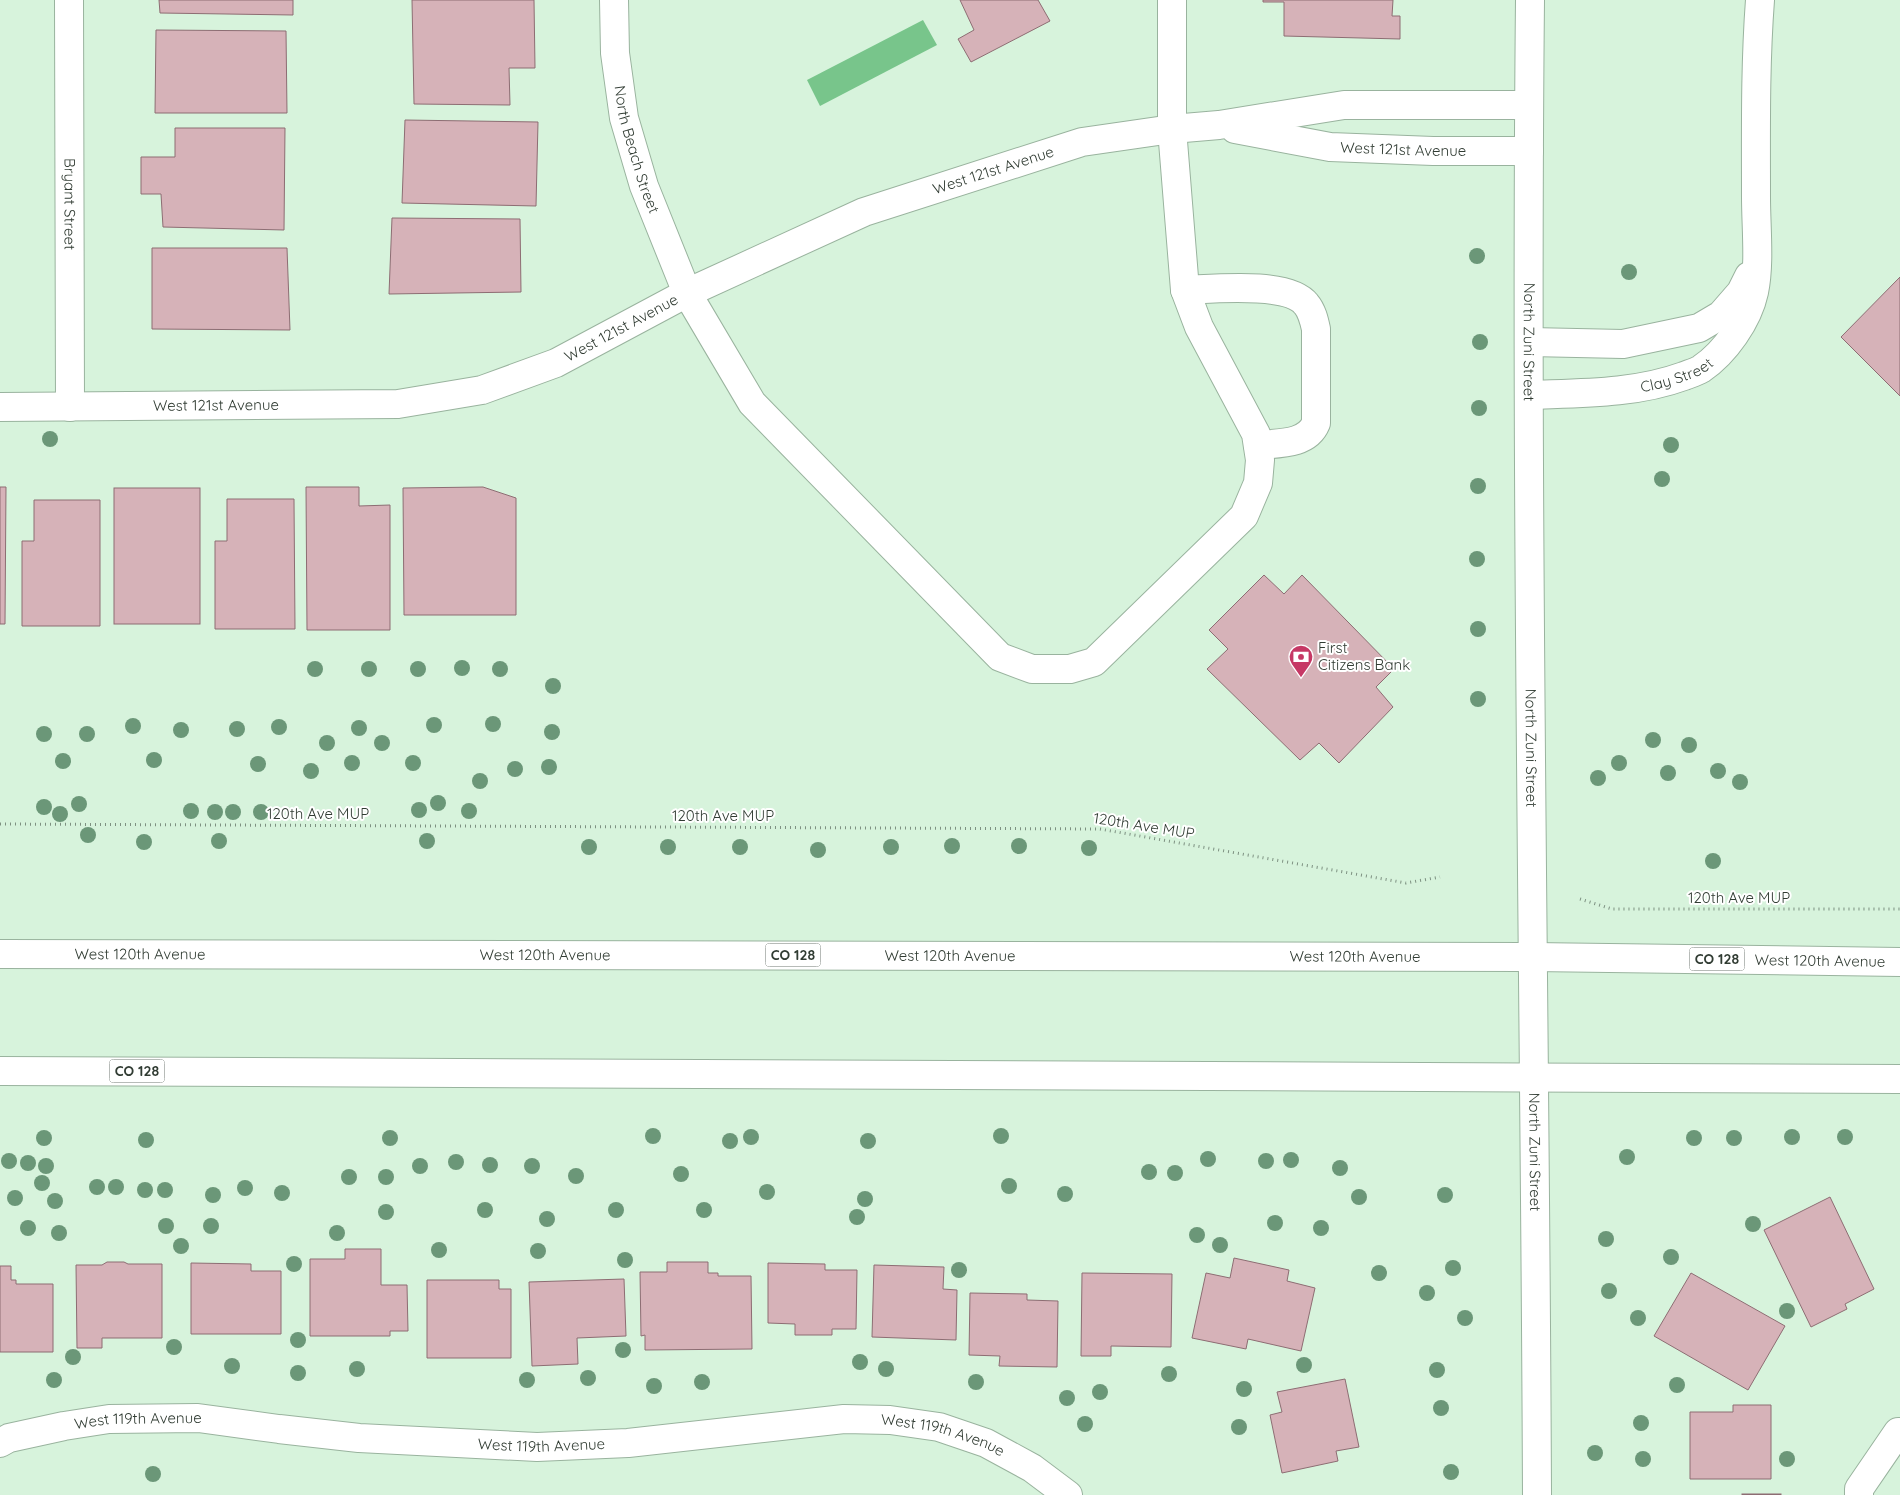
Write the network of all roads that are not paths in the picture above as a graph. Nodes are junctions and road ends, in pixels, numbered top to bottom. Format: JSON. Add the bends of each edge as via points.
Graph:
{"nodes":[{"id":1,"x":69,"y":0,"type":"edge"},
{"id":2,"x":614,"y":0,"type":"edge"},
{"id":3,"x":1172,"y":0,"type":"edge"},
{"id":4,"x":1530,"y":0,"type":"edge"},
{"id":5,"x":1760,"y":0,"type":"edge"},
{"id":6,"x":1529,"y":105,"type":"junction"},
{"id":7,"x":1219,"y":126,"type":"junction"},
{"id":8,"x":1172,"y":129,"type":"junction"},
{"id":9,"x":1529,"y":151,"type":"junction"},
{"id":10,"x":1756,"y":264,"type":"junction"},
{"id":11,"x":1185,"y":290,"type":"junction"},
{"id":12,"x":687,"y":293,"type":"junction"},
{"id":13,"x":1530,"y":342,"type":"junction"},
{"id":14,"x":1530,"y":395,"type":"junction"},
{"id":15,"x":70,"y":407,"type":"junction"},
{"id":16,"x":0,"y":408,"type":"edge"},
{"id":17,"x":1258,"y":445,"type":"junction"},
{"id":18,"x":0,"y":954,"type":"edge"},
{"id":19,"x":1533,"y":957,"type":"junction"},
{"id":20,"x":1900,"y":962,"type":"edge"},
{"id":21,"x":0,"y":1071,"type":"edge"},
{"id":22,"x":1535,"y":1078,"type":"junction"},
{"id":23,"x":1900,"y":1079,"type":"edge"},
{"id":24,"x":1898,"y":1432,"type":"dead end"},
{"id":25,"x":0,"y":1443,"type":"edge"},
{"id":26,"x":1068,"y":1495,"type":"edge"},
{"id":27,"x":1537,"y":1495,"type":"edge"},
{"id":28,"x":1860,"y":1495,"type":"edge"}],
"edges":[{"from":1,"to":15,"type":"street","name":"Bryant Street"},
{"from":2,"to":12,"type":"street","name":"North Beach Street","via":[[615,53],[624,118],[644,186]]},
{"from":3,"to":8,"type":"street","name":"North Beach Street"},
{"from":4,"to":6,"type":"street","name":"North Zuni Street"},
{"from":5,"to":10,"type":"street","name":"Clay Street"},
{"from":6,"to":7,"type":"street","name":"West 121st Avenue","via":[[1344,105]]},
{"from":6,"to":9,"type":"street","name":"North Zuni Street"},
{"from":7,"to":8,"type":"street","name":"West 121st Avenue"},
{"from":7,"to":9,"type":"street","name":"West 121st Avenue","via":[[1330,147]]},
{"from":8,"to":11,"type":"street","name":"North Beach Street"},
{"from":8,"to":12,"type":"street","name":"West 121st Avenue","via":[[1082,142],[864,212]]},
{"from":9,"to":13,"type":"street","name":"North Zuni Street"},
{"from":10,"to":13,"type":"street","name":"Clay Street","via":[[1741,292],[1721,315],[1699,328],[1623,344]]},
{"from":10,"to":14,"type":"street","name":"Clay Street","via":[[1754,292],[1747,313],[1728,344],[1701,370],[1637,388]]},
{"from":11,"to":17,"type":"street","name":"North Beach Street","via":[[1199,327],[1256,434]]},
{"from":11,"to":17,"type":"street","via":[[1269,289],[1305,302],[1313,317],[1316,329],[1316,423],[1312,432],[1302,438]]},
{"from":12,"to":15,"type":"street","name":"West 121st Avenue","via":[[556,363],[482,390],[398,404]]},
{"from":12,"to":17,"type":"street","name":"North Beach Street","via":[[752,403],[1000,657],[1032,670],[1070,669],[1094,662],[1244,516],[1258,483]]},
{"from":13,"to":14,"type":"street","name":"North Zuni Street"},
{"from":14,"to":19,"type":"street","name":"North Zuni Street"},
{"from":15,"to":16,"type":"street","name":"West 121st Avenue"},
{"from":18,"to":19,"type":"street","name":"West 120th Avenue","number":"CO 128"},
{"from":19,"to":20,"type":"street","name":"West 120th Avenue","number":"CO 128"},
{"from":19,"to":22,"type":"street","name":"North Zuni Street"},
{"from":21,"to":22,"type":"street","number":"CO 128"},
{"from":22,"to":23,"type":"street","number":"CO 128"},
{"from":22,"to":27,"type":"street","name":"North Zuni Street"},
{"from":24,"to":28,"type":"street","via":[[1859,1489]]},
{"from":25,"to":26,"type":"street","name":"West 119th Avenue","via":[[9,1438],[109,1419],[198,1418],[359,1438],[537,1446],[628,1443],[844,1419],[890,1420],[939,1427],[986,1443],[1032,1468]]}]}
